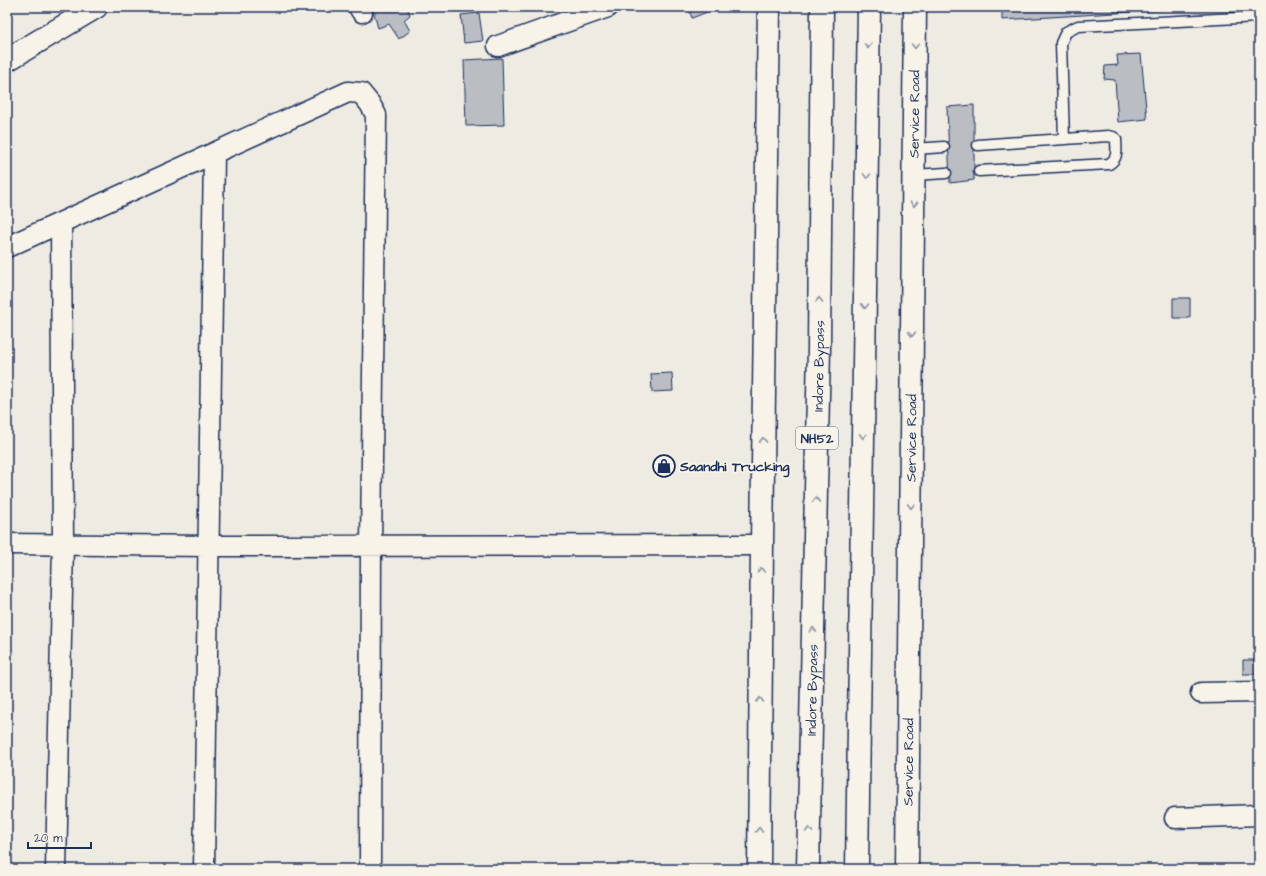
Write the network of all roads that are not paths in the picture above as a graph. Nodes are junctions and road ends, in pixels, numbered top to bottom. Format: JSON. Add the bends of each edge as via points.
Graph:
{"nodes":[{"id":1,"x":96,"y":7,"type":"edge"},
{"id":2,"x":608,"y":7,"type":"edge"},
{"id":3,"x":769,"y":7,"type":"edge"},
{"id":4,"x":822,"y":7,"type":"edge"},
{"id":5,"x":869,"y":7,"type":"edge"},
{"id":6,"x":915,"y":7,"type":"edge"},
{"id":7,"x":1259,"y":17,"type":"edge"},
{"id":8,"x":498,"y":46,"type":"dead end"},
{"id":9,"x":7,"y":60,"type":"edge"},
{"id":10,"x":1064,"y":139,"type":"junction"},
{"id":11,"x":978,"y":145,"type":"dead end"},
{"id":12,"x":944,"y":147,"type":"dead end"},
{"id":13,"x":914,"y":149,"type":"junction"},
{"id":14,"x":214,"y":153,"type":"junction"},
{"id":15,"x":979,"y":171,"type":"dead end"},
{"id":16,"x":946,"y":173,"type":"dead end"},
{"id":17,"x":914,"y":175,"type":"junction"},
{"id":18,"x":61,"y":223,"type":"junction"},
{"id":19,"x":7,"y":247,"type":"edge"},
{"id":20,"x":7,"y":544,"type":"edge"},
{"id":21,"x":63,"y":544,"type":"junction"},
{"id":22,"x":762,"y":545,"type":"junction"},
{"id":23,"x":210,"y":546,"type":"junction"},
{"id":24,"x":371,"y":546,"type":"junction"},
{"id":25,"x":1259,"y":692,"type":"edge"},
{"id":26,"x":1201,"y":693,"type":"dead end"},
{"id":27,"x":1259,"y":815,"type":"edge"},
{"id":28,"x":1175,"y":818,"type":"dead end"},
{"id":29,"x":56,"y":869,"type":"edge"},
{"id":30,"x":204,"y":869,"type":"edge"},
{"id":31,"x":370,"y":869,"type":"edge"},
{"id":32,"x":759,"y":869,"type":"edge"},
{"id":33,"x":808,"y":869,"type":"edge"},
{"id":34,"x":857,"y":869,"type":"edge"},
{"id":35,"x":907,"y":869,"type":"edge"}],
"edges":[{"from":1,"to":9,"type":"main road"},
{"from":2,"to":8,"type":"street"},
{"from":22,"to":3,"type":"main road","one_way":true},
{"from":33,"to":4,"type":"main road","name":"Indore Bypass","number":"NH52","one_way":true,"via":[[819,356]]},
{"from":5,"to":34,"type":"main road","one_way":true},
{"from":6,"to":13,"type":"main road","name":"Service Road","one_way":true},
{"from":7,"to":10,"type":"lane","via":[[1078,26],[1066,32],[1061,43]]},
{"from":10,"to":11,"type":"lane"},
{"from":10,"to":15,"type":"lane","via":[[1113,137],[1116,139],[1116,157],[1109,164]]},
{"from":12,"to":13,"type":"lane"},
{"from":13,"to":17,"type":"main road","name":"Service Road"},
{"from":14,"to":18,"type":"street"},
{"from":14,"to":23,"type":"street"},
{"from":14,"to":24,"type":"street","via":[[348,92],[361,93],[376,115]]},
{"from":16,"to":17,"type":"lane"},
{"from":17,"to":35,"type":"main road","name":"Service Road","one_way":true},
{"from":18,"to":19,"type":"street"},
{"from":18,"to":21,"type":"street"},
{"from":20,"to":21,"type":"street"},
{"from":21,"to":23,"type":"street"},
{"from":21,"to":29,"type":"street"},
{"from":22,"to":24,"type":"street"},
{"from":32,"to":22,"type":"main road","one_way":true},
{"from":23,"to":24,"type":"street"},
{"from":23,"to":30,"type":"street"},
{"from":24,"to":31,"type":"street"},
{"from":25,"to":26,"type":"street"},
{"from":27,"to":28,"type":"street"}]}
